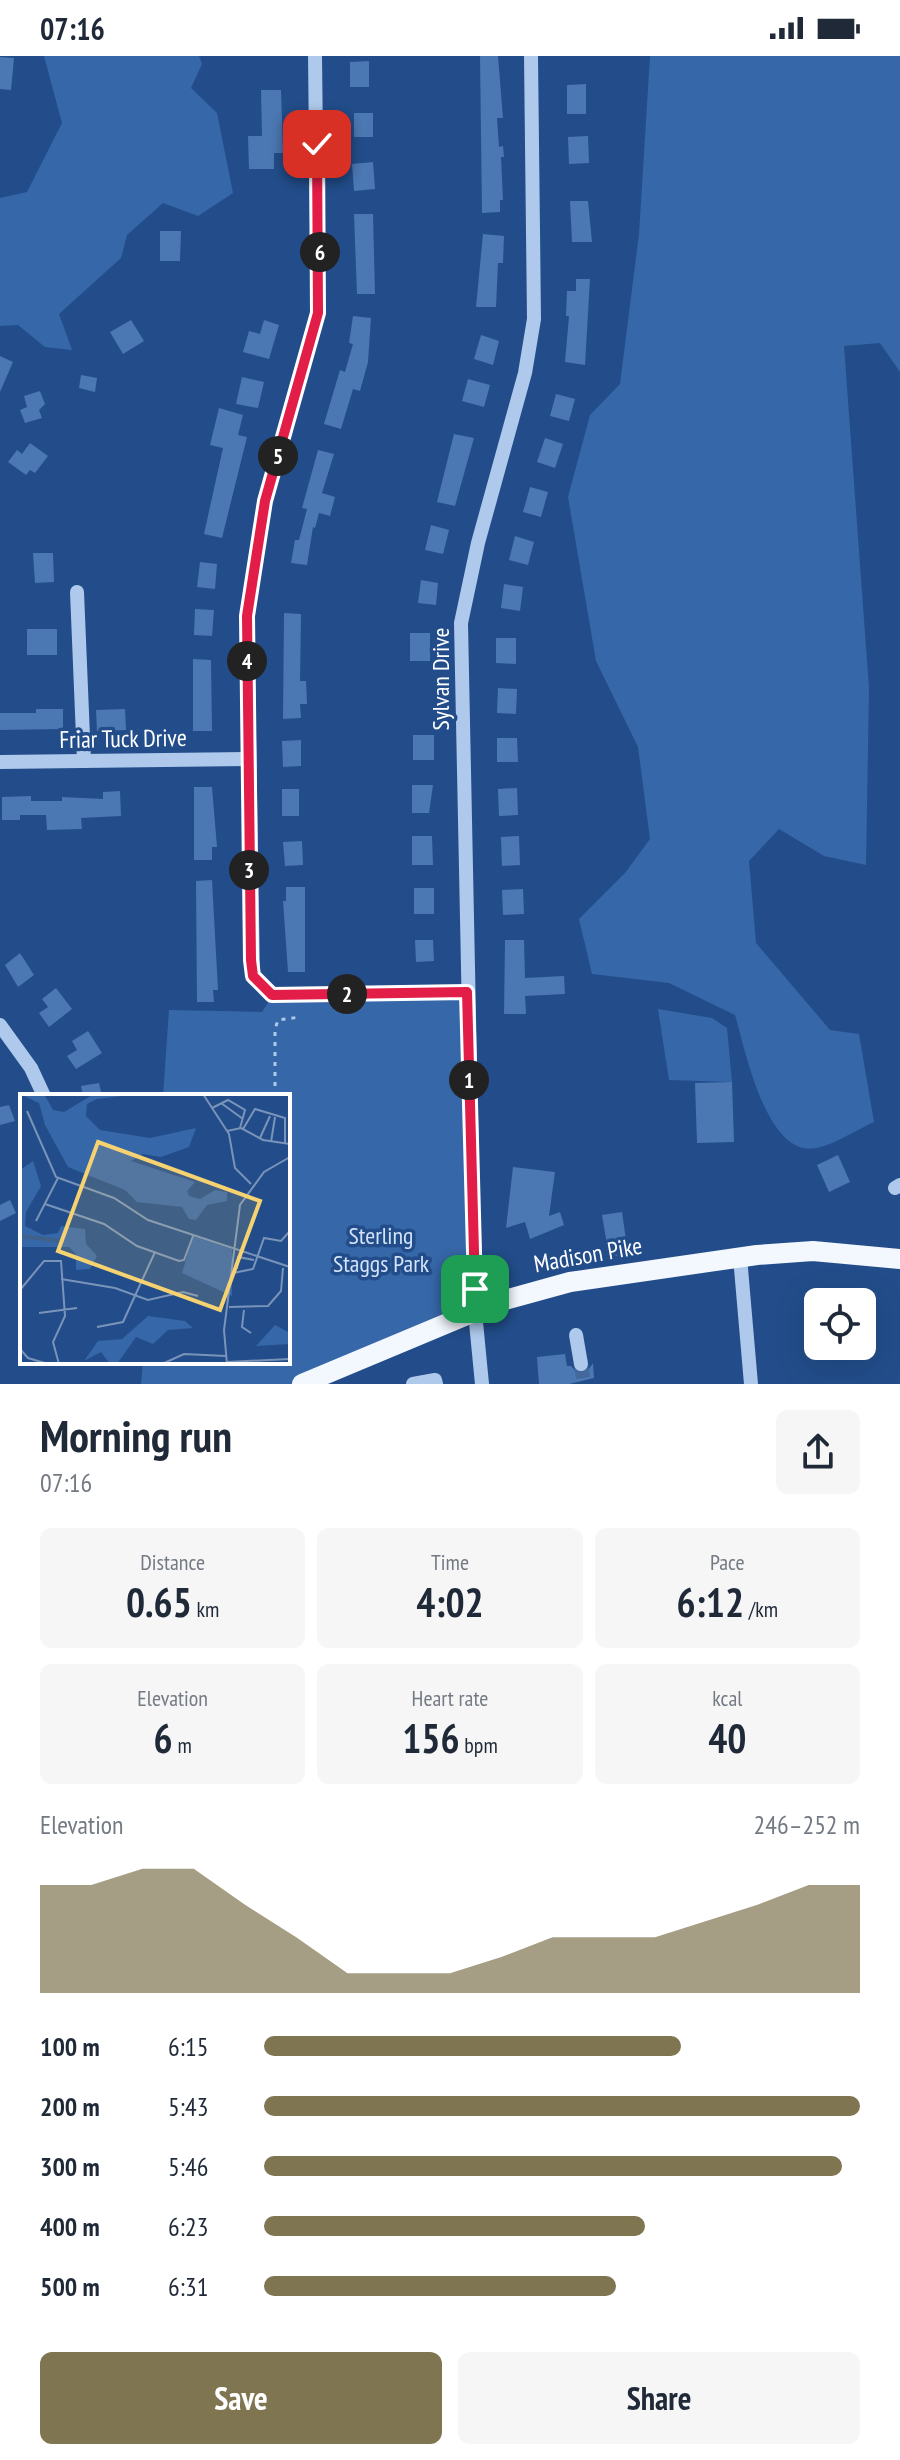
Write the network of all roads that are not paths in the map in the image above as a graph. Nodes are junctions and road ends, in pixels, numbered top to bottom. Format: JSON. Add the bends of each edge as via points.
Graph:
{"nodes":[{"id":1,"x":315,"y":56,"type":"edge"},
{"id":2,"x":531,"y":56,"type":"edge"},
{"id":3,"x":77,"y":592,"type":"dead end"},
{"id":4,"x":247,"y":759,"type":"junction"},
{"id":5,"x":84,"y":761,"type":"junction"},
{"id":6,"x":0,"y":762,"type":"edge"},
{"id":7,"x":467,"y":992,"type":"junction"},
{"id":8,"x":3,"y":1035,"type":"edge"},
{"id":9,"x":43,"y":1094,"type":"edge"},
{"id":10,"x":740,"y":1257,"type":"junction"},
{"id":11,"x":900,"y":1259,"type":"edge"},
{"id":12,"x":475,"y":1312,"type":"junction"},
{"id":13,"x":576,"y":1335,"type":"dead end"},
{"id":14,"x":581,"y":1364,"type":"tunnel mouth"},
{"id":15,"x":306,"y":1383,"type":"edge"},
{"id":16,"x":413,"y":1384,"type":"edge"},
{"id":17,"x":436,"y":1384,"type":"edge"},
{"id":18,"x":482,"y":1384,"type":"edge"},
{"id":19,"x":751,"y":1384,"type":"edge"}],
"edges":[{"from":1,"to":4,"type":"street","via":[[318,313],[265,501],[256,553],[247,616]]},
{"from":2,"to":7,"type":"street","name":"Sylvan Drive","via":[[534,319],[461,623]]},
{"from":3,"to":5,"type":"street"},
{"from":4,"to":5,"type":"street","name":"Friar Tuck Drive"},
{"from":4,"to":7,"type":"street","via":[[251,960],[260,985],[272,995]]},
{"from":5,"to":6,"type":"street","name":"Friar Tuck Drive"},
{"from":7,"to":12,"type":"street","name":"Sylvan Drive"},
{"from":8,"to":9,"type":"street","via":[[31,1068]]},
{"from":10,"to":11,"type":"main road","name":"Madison Pike","via":[[813,1251]]},
{"from":10,"to":12,"type":"main road","name":"Madison Pike","via":[[570,1282]]},
{"from":10,"to":19,"type":"street"},
{"from":12,"to":15,"type":"main road","name":"Madison Pike"},
{"from":12,"to":18,"type":"street","name":"Sylvan Drive"},
{"from":13,"to":14,"type":"street"},
{"from":16,"to":17,"type":"street"}]}
